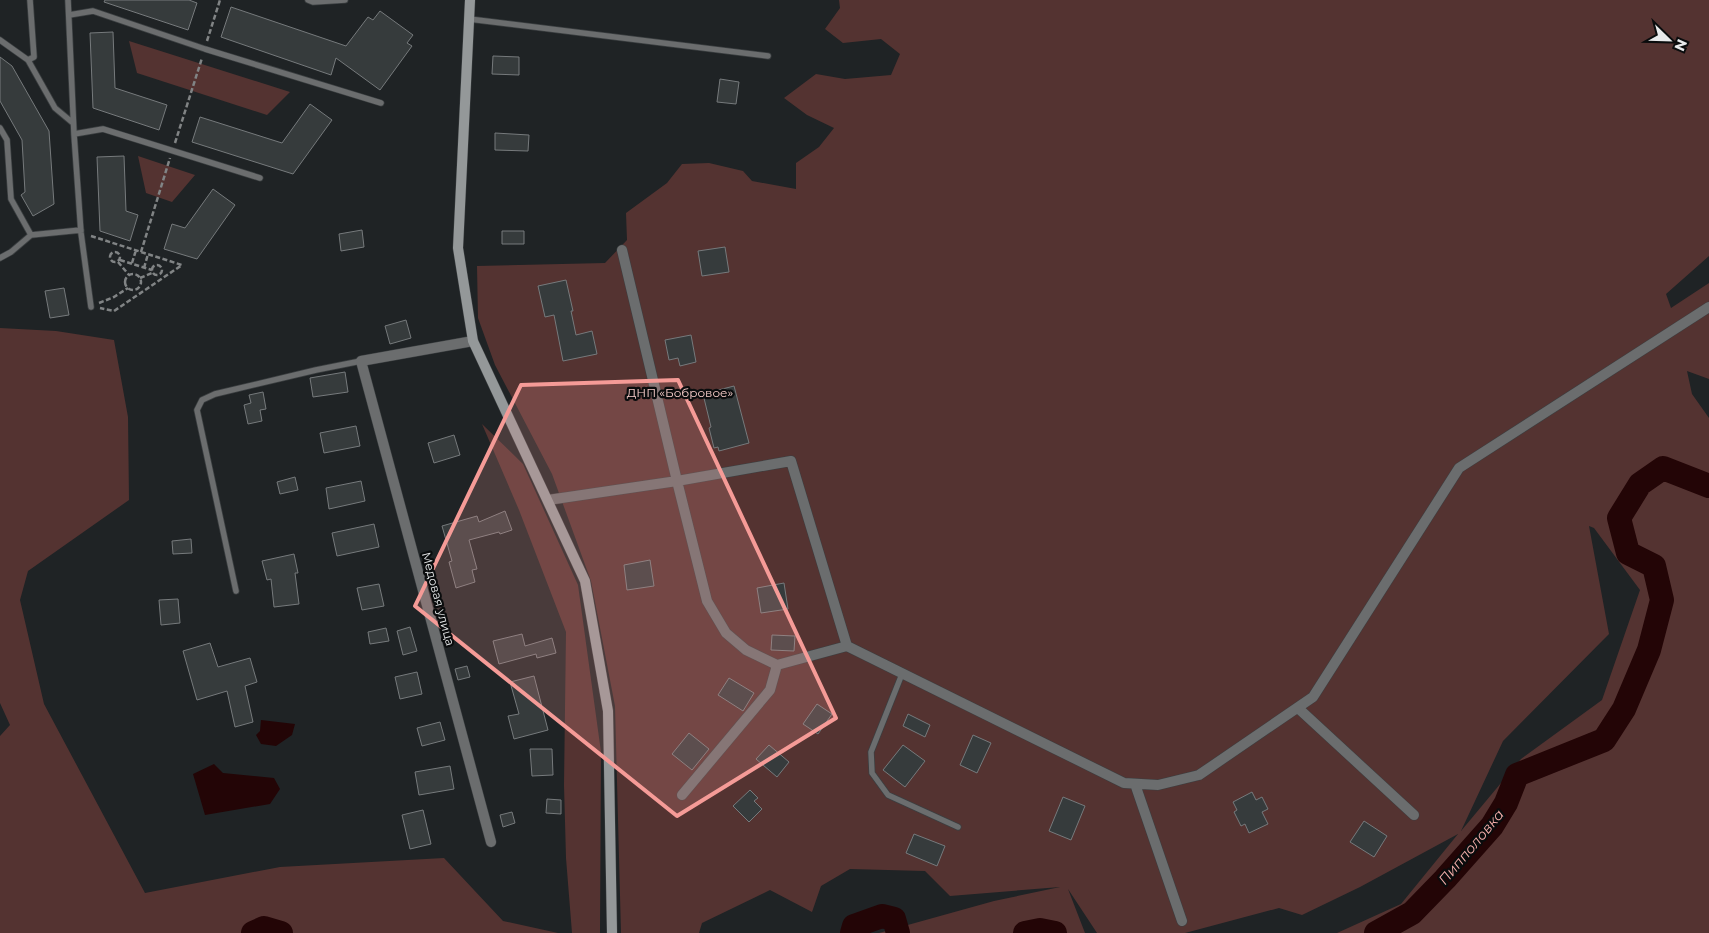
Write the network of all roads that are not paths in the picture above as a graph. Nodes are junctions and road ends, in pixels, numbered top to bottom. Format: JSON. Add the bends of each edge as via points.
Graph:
{"nodes":[{"id":1,"x":30,"y":0,"type":"edge"},
{"id":2,"x":68,"y":0,"type":"edge"},
{"id":3,"x":308,"y":0,"type":"edge"},
{"id":4,"x":345,"y":0,"type":"edge"},
{"id":5,"x":470,"y":0,"type":"edge"},
{"id":6,"x":69,"y":15,"type":"junction"},
{"id":7,"x":469,"y":18,"type":"junction"},
{"id":8,"x":0,"y":40,"type":"edge"},
{"id":9,"x":768,"y":56,"type":"dead end"},
{"id":10,"x":28,"y":60,"type":"junction"},
{"id":11,"x":381,"y":103,"type":"dead end"},
{"id":12,"x":73,"y":122,"type":"junction"},
{"id":13,"x":0,"y":128,"type":"edge"},
{"id":14,"x":74,"y":134,"type":"junction"},
{"id":15,"x":260,"y":178,"type":"dead end"},
{"id":16,"x":81,"y":232,"type":"junction"},
{"id":17,"x":31,"y":235,"type":"junction"},
{"id":18,"x":622,"y":250,"type":"dead end"},
{"id":19,"x":0,"y":258,"type":"edge"},
{"id":20,"x":91,"y":307,"type":"road end"},
{"id":21,"x":1709,"y":307,"type":"edge"},
{"id":22,"x":473,"y":341,"type":"junction"},
{"id":23,"x":361,"y":362,"type":"junction"},
{"id":24,"x":677,"y":481,"type":"junction"},
{"id":25,"x":548,"y":500,"type":"junction"},
{"id":26,"x":236,"y":591,"type":"dead end"},
{"id":27,"x":847,"y":646,"type":"junction"},
{"id":28,"x":778,"y":665,"type":"junction"},
{"id":29,"x":902,"y":674,"type":"junction"},
{"id":30,"x":1298,"y":708,"type":"junction"},
{"id":31,"x":1135,"y":784,"type":"junction"},
{"id":32,"x":682,"y":795,"type":"dead end"},
{"id":33,"x":1414,"y":815,"type":"dead end"},
{"id":34,"x":958,"y":827,"type":"dead end"},
{"id":35,"x":491,"y":842,"type":"dead end"},
{"id":36,"x":1182,"y":921,"type":"dead end"},
{"id":37,"x":612,"y":933,"type":"edge"}],
"edges":[{"from":1,"to":10,"type":"lane","via":[[34,57]]},
{"from":2,"to":6,"type":"lane"},
{"from":3,"to":4,"type":"lane"},
{"from":5,"to":7,"type":"main road"},
{"from":6,"to":11,"type":"lane","via":[[93,12]]},
{"from":6,"to":12,"type":"lane"},
{"from":7,"to":9,"type":"lane"},
{"from":7,"to":22,"type":"main road","via":[[458,248]]},
{"from":8,"to":10,"type":"lane"},
{"from":10,"to":12,"type":"lane","via":[[54,108]]},
{"from":12,"to":14,"type":"lane"},
{"from":13,"to":17,"type":"lane","via":[[7,140],[11,199]]},
{"from":14,"to":15,"type":"lane","via":[[103,129]]},
{"from":14,"to":16,"type":"lane"},
{"from":16,"to":17,"type":"lane"},
{"from":16,"to":20,"type":"lane"},
{"from":17,"to":19,"type":"lane"},
{"from":18,"to":24,"type":"street"},
{"from":21,"to":30,"type":"street","via":[[1459,468],[1313,697]]},
{"from":22,"to":23,"type":"street"},
{"from":22,"to":25,"type":"main road"},
{"from":23,"to":26,"type":"lane","via":[[215,394],[202,400],[196,410]]},
{"from":23,"to":35,"type":"street","name":"Медовая улица"},
{"from":24,"to":25,"type":"street"},
{"from":24,"to":27,"type":"street","via":[[791,461]]},
{"from":24,"to":28,"type":"street","via":[[707,601],[726,633],[746,650]]},
{"from":25,"to":37,"type":"main road","via":[[585,581],[608,711]]},
{"from":27,"to":28,"type":"street"},
{"from":27,"to":29,"type":"street"},
{"from":28,"to":32,"type":"street","via":[[770,690]]},
{"from":29,"to":31,"type":"street","via":[[1124,783]]},
{"from":29,"to":34,"type":"lane","via":[[871,752],[872,773],[888,795]]},
{"from":30,"to":31,"type":"street","via":[[1200,776],[1158,785]]},
{"from":30,"to":33,"type":"street"},
{"from":31,"to":36,"type":"street"}]}
